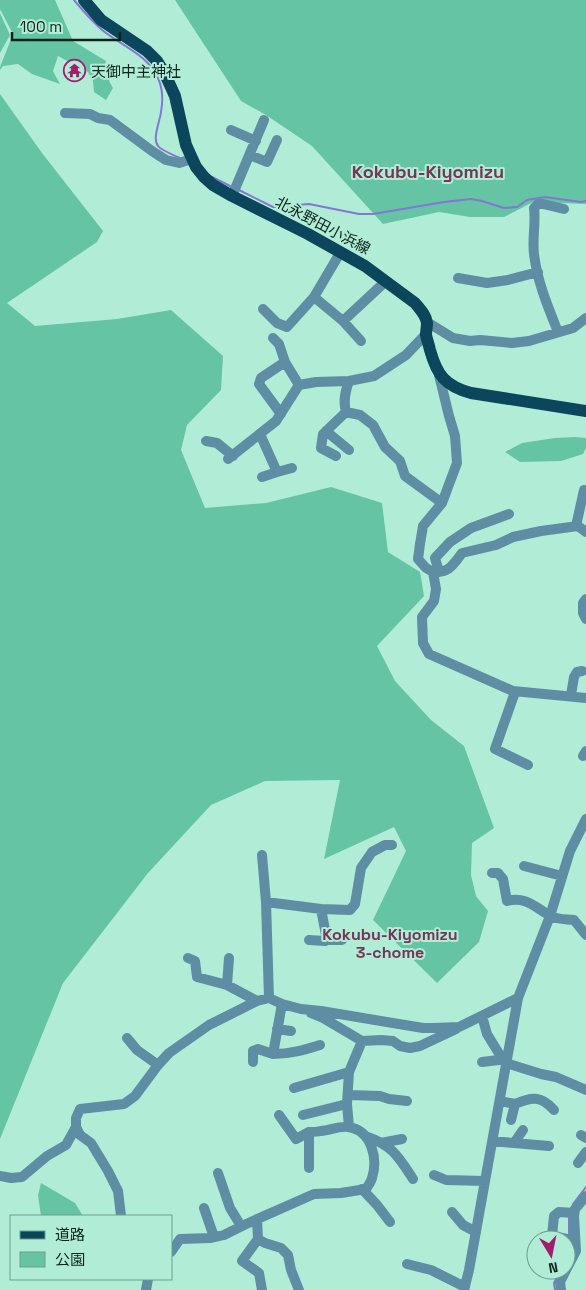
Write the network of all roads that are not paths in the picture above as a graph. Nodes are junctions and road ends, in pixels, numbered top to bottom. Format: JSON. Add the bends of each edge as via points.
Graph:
{"nodes":[{"id":1,"x":84,"y":0,"type":"edge"},
{"id":2,"x":65,"y":112,"type":"dead end"},
{"id":3,"x":264,"y":120,"type":"dead end"},
{"id":4,"x":231,"y":130,"type":"dead end"},
{"id":5,"x":277,"y":140,"type":"dead end"},
{"id":6,"x":256,"y":141,"type":"junction"},
{"id":7,"x":250,"y":155,"type":"junction"},
{"id":8,"x":192,"y":159,"type":"junction"},
{"id":9,"x":234,"y":191,"type":"junction"},
{"id":10,"x":564,"y":208,"type":"dead end"},
{"id":11,"x":340,"y":252,"type":"junction"},
{"id":12,"x":538,"y":272,"type":"junction"},
{"id":13,"x":458,"y":278,"type":"dead end"},
{"id":14,"x":386,"y":281,"type":"junction"},
{"id":15,"x":314,"y":297,"type":"junction"},
{"id":16,"x":264,"y":309,"type":"dead end"},
{"id":17,"x":586,"y":318,"type":"edge"},
{"id":18,"x":343,"y":321,"type":"junction"},
{"id":19,"x":426,"y":328,"type":"junction"},
{"id":20,"x":558,"y":332,"type":"junction"},
{"id":21,"x":273,"y":338,"type":"dead end"},
{"id":22,"x":361,"y":341,"type":"dead end"},
{"id":23,"x":285,"y":362,"type":"junction"},
{"id":24,"x":439,"y":375,"type":"junction"},
{"id":25,"x":349,"y":381,"type":"junction"},
{"id":26,"x":299,"y":385,"type":"junction"},
{"id":27,"x":586,"y":411,"type":"edge"},
{"id":28,"x":346,"y":412,"type":"junction"},
{"id":29,"x":281,"y":414,"type":"junction"},
{"id":30,"x":326,"y":431,"type":"junction"},
{"id":31,"x":260,"y":434,"type":"junction"},
{"id":32,"x":206,"y":440,"type":"dead end"},
{"id":33,"x":349,"y":450,"type":"dead end"},
{"id":34,"x":336,"y":456,"type":"dead end"},
{"id":35,"x":292,"y":468,"type":"dead end"},
{"id":36,"x":277,"y":472,"type":"junction"},
{"id":37,"x":262,"y":477,"type":"dead end"},
{"id":38,"x":584,"y":490,"type":"dead end"},
{"id":39,"x":442,"y":503,"type":"junction"},
{"id":40,"x":509,"y":514,"type":"dead end"},
{"id":41,"x":576,"y":526,"type":"junction"},
{"id":42,"x":586,"y":532,"type":"edge"},
{"id":43,"x":436,"y":572,"type":"junction"},
{"id":44,"x":586,"y":599,"type":"edge"},
{"id":45,"x":586,"y":619,"type":"edge"},
{"id":46,"x":582,"y":671,"type":"dead end"},
{"id":47,"x":515,"y":692,"type":"junction"},
{"id":48,"x":571,"y":696,"type":"junction"},
{"id":49,"x":586,"y":698,"type":"edge"},
{"id":50,"x":528,"y":765,"type":"dead end"},
{"id":51,"x":586,"y":819,"type":"edge"},
{"id":52,"x":392,"y":845,"type":"dead end"},
{"id":53,"x":262,"y":855,"type":"dead end"},
{"id":54,"x":524,"y":866,"type":"dead end"},
{"id":55,"x":492,"y":873,"type":"dead end"},
{"id":56,"x":562,"y":876,"type":"junction"},
{"id":57,"x":266,"y":902,"type":"junction"},
{"id":58,"x":321,"y":910,"type":"junction"},
{"id":59,"x":550,"y":916,"type":"junction"},
{"id":60,"x":586,"y":935,"type":"edge"},
{"id":61,"x":309,"y":940,"type":"dead end"},
{"id":62,"x":327,"y":940,"type":"junction"},
{"id":63,"x":342,"y":940,"type":"dead end"},
{"id":64,"x":188,"y":958,"type":"dead end"},
{"id":65,"x":229,"y":958,"type":"dead end"},
{"id":66,"x":227,"y":985,"type":"junction"},
{"id":67,"x":269,"y":998,"type":"junction"},
{"id":68,"x":518,"y":998,"type":"junction"},
{"id":69,"x":257,"y":1001,"type":"junction"},
{"id":70,"x":282,"y":1004,"type":"junction"},
{"id":71,"x":301,"y":1009,"type":"junction"},
{"id":72,"x":482,"y":1016,"type":"junction"},
{"id":73,"x":459,"y":1027,"type":"junction"},
{"id":74,"x":276,"y":1029,"type":"junction"},
{"id":75,"x":291,"y":1031,"type":"dead end"},
{"id":76,"x":127,"y":1038,"type":"dead end"},
{"id":77,"x":362,"y":1041,"type":"junction"},
{"id":78,"x":320,"y":1045,"type":"dead end"},
{"id":79,"x":273,"y":1054,"type":"junction"},
{"id":80,"x":506,"y":1061,"type":"junction"},
{"id":81,"x":253,"y":1062,"type":"dead end"},
{"id":82,"x":482,"y":1062,"type":"dead end"},
{"id":83,"x":158,"y":1065,"type":"junction"},
{"id":84,"x":349,"y":1072,"type":"junction"},
{"id":85,"x":294,"y":1088,"type":"dead end"},
{"id":86,"x":586,"y":1090,"type":"edge"},
{"id":87,"x":347,"y":1099,"type":"junction"},
{"id":88,"x":407,"y":1101,"type":"dead end"},
{"id":89,"x":500,"y":1101,"type":"junction"},
{"id":90,"x":514,"y":1104,"type":"junction"},
{"id":91,"x":554,"y":1110,"type":"dead end"},
{"id":92,"x":303,"y":1115,"type":"dead end"},
{"id":93,"x":285,"y":1120,"type":"dead end"},
{"id":94,"x":511,"y":1120,"type":"dead end"},
{"id":95,"x":76,"y":1127,"type":"junction"},
{"id":96,"x":349,"y":1127,"type":"junction"},
{"id":97,"x":523,"y":1130,"type":"dead end"},
{"id":98,"x":308,"y":1132,"type":"junction"},
{"id":99,"x":365,"y":1136,"type":"junction"},
{"id":100,"x":402,"y":1139,"type":"dead end"},
{"id":101,"x":492,"y":1142,"type":"junction"},
{"id":102,"x":381,"y":1143,"type":"junction"},
{"id":103,"x":514,"y":1143,"type":"junction"},
{"id":104,"x":549,"y":1146,"type":"dead end"},
{"id":105,"x":586,"y":1152,"type":"edge"},
{"id":106,"x":578,"y":1163,"type":"dead end"},
{"id":107,"x":309,"y":1168,"type":"dead end"},
{"id":108,"x":218,"y":1173,"type":"dead end"},
{"id":109,"x":434,"y":1174,"type":"dead end"},
{"id":110,"x":0,"y":1176,"type":"edge"},
{"id":111,"x":413,"y":1179,"type":"dead end"},
{"id":112,"x":485,"y":1181,"type":"junction"},
{"id":113,"x":362,"y":1190,"type":"junction"},
{"id":114,"x":586,"y":1196,"type":"edge"},
{"id":115,"x":204,"y":1208,"type":"dead end"},
{"id":116,"x":452,"y":1212,"type":"dead end"},
{"id":117,"x":571,"y":1213,"type":"junction"},
{"id":118,"x":121,"y":1215,"type":"edge"},
{"id":119,"x":257,"y":1219,"type":"junction"},
{"id":120,"x":390,"y":1222,"type":"dead end"},
{"id":121,"x":241,"y":1226,"type":"junction"},
{"id":122,"x":553,"y":1230,"type":"edge"},
{"id":123,"x":572,"y":1230,"type":"edge"},
{"id":124,"x":476,"y":1232,"type":"junction"},
{"id":125,"x":214,"y":1237,"type":"junction"},
{"id":126,"x":258,"y":1239,"type":"junction"},
{"id":127,"x":172,"y":1251,"type":"edge"},
{"id":128,"x":407,"y":1264,"type":"dead end"},
{"id":129,"x":464,"y":1288,"type":"edge"},
{"id":130,"x":262,"y":1290,"type":"edge"},
{"id":131,"x":299,"y":1290,"type":"edge"}],
"edges":[{"from":1,"to":8,"type":"main road","name":"北永野田小浜線","via":[[101,20],[157,61],[175,96]]},
{"from":2,"to":8,"type":"street","via":[[110,120],[166,160],[179,163]]},
{"from":3,"to":6,"type":"street"},
{"from":4,"to":6,"type":"street"},
{"from":5,"to":7,"type":"street","via":[[267,162]]},
{"from":6,"to":7,"type":"street"},
{"from":7,"to":9,"type":"street"},
{"from":8,"to":9,"type":"main road","name":"北永野田小浜線","via":[[214,185]]},
{"from":9,"to":11,"type":"main road","name":"北永野田小浜線"},
{"from":10,"to":12,"type":"street","via":[[538,204],[534,208],[534,253]]},
{"from":11,"to":14,"type":"main road","name":"北永野田小浜線"},
{"from":11,"to":15,"type":"street"},
{"from":12,"to":13,"type":"street","via":[[487,283]]},
{"from":12,"to":20,"type":"street"},
{"from":14,"to":18,"type":"street"},
{"from":14,"to":19,"type":"main road","name":"北永野田小浜線","via":[[421,310]]},
{"from":15,"to":16,"type":"street","via":[[287,327]]},
{"from":15,"to":18,"type":"street"},
{"from":17,"to":20,"type":"street","via":[[573,328]]},
{"from":18,"to":22,"type":"street"},
{"from":19,"to":20,"type":"street","via":[[470,341],[512,343]]},
{"from":19,"to":24,"type":"main road","name":"北永野田小浜線"},
{"from":19,"to":25,"type":"street","via":[[406,355],[374,376]]},
{"from":21,"to":23,"type":"street","via":[[279,344]]},
{"from":23,"to":26,"type":"street"},
{"from":23,"to":29,"type":"street","via":[[261,378],[258,384]]},
{"from":24,"to":27,"type":"main road","via":[[470,393]]},
{"from":24,"to":39,"type":"street","via":[[455,436],[457,463]]},
{"from":25,"to":26,"type":"street"},
{"from":25,"to":28,"type":"street","via":[[344,398]]},
{"from":26,"to":29,"type":"street"},
{"from":28,"to":30,"type":"street"},
{"from":28,"to":39,"type":"street","via":[[360,415],[372,425],[384,447],[400,461],[406,476]]},
{"from":29,"to":31,"type":"street"},
{"from":30,"to":33,"type":"street"},
{"from":30,"to":34,"type":"street","via":[[321,448]]},
{"from":31,"to":32,"type":"street","via":[[231,457],[217,443]]},
{"from":31,"to":36,"type":"street"},
{"from":35,"to":36,"type":"street"},
{"from":36,"to":37,"type":"street"},
{"from":38,"to":41,"type":"street"},
{"from":39,"to":43,"type":"street","via":[[423,526],[418,559],[426,568]]},
{"from":40,"to":43,"type":"street","via":[[471,528],[450,542],[436,558]]},
{"from":41,"to":42,"type":"street"},
{"from":41,"to":43,"type":"street","via":[[513,537],[496,545],[462,553],[452,567]]},
{"from":43,"to":47,"type":"street","via":[[434,600],[422,616],[423,644],[429,654]]},
{"from":44,"to":45,"type":"street","via":[[583,603]]},
{"from":46,"to":48,"type":"street","via":[[574,677]]},
{"from":47,"to":48,"type":"street"},
{"from":47,"to":50,"type":"street","via":[[495,749]]},
{"from":48,"to":49,"type":"street"},
{"from":51,"to":56,"type":"street"},
{"from":52,"to":58,"type":"street","via":[[372,852],[361,868],[355,904],[350,910]]},
{"from":53,"to":57,"type":"street"},
{"from":54,"to":56,"type":"street"},
{"from":55,"to":59,"type":"street","via":[[498,873],[503,879],[507,901],[522,900]]},
{"from":56,"to":59,"type":"street"},
{"from":57,"to":58,"type":"street"},
{"from":57,"to":67,"type":"street"},
{"from":58,"to":62,"type":"street"},
{"from":59,"to":60,"type":"street","via":[[574,920]]},
{"from":59,"to":68,"type":"street"},
{"from":61,"to":62,"type":"street"},
{"from":62,"to":63,"type":"street"},
{"from":64,"to":66,"type":"street","via":[[195,961],[197,977]]},
{"from":65,"to":66,"type":"street"},
{"from":66,"to":69,"type":"street"},
{"from":67,"to":69,"type":"street"},
{"from":67,"to":70,"type":"street"},
{"from":68,"to":72,"type":"street"},
{"from":68,"to":80,"type":"street"},
{"from":69,"to":83,"type":"street","via":[[209,1025],[169,1053]]},
{"from":70,"to":71,"type":"street"},
{"from":70,"to":74,"type":"street"},
{"from":71,"to":73,"type":"street","via":[[423,1028]]},
{"from":71,"to":77,"type":"street"},
{"from":72,"to":73,"type":"street"},
{"from":72,"to":80,"type":"street","via":[[487,1034]]},
{"from":73,"to":77,"type":"street","via":[[410,1048],[393,1041]]},
{"from":74,"to":75,"type":"street"},
{"from":74,"to":79,"type":"street"},
{"from":76,"to":83,"type":"street"},
{"from":77,"to":84,"type":"street"},
{"from":78,"to":79,"type":"street","via":[[304,1051]]},
{"from":79,"to":81,"type":"street","via":[[258,1049],[253,1051]]},
{"from":80,"to":82,"type":"street"},
{"from":80,"to":86,"type":"street"},
{"from":80,"to":89,"type":"street"},
{"from":83,"to":95,"type":"street","via":[[136,1096],[124,1104],[80,1109]]},
{"from":84,"to":85,"type":"street"},
{"from":84,"to":87,"type":"street"},
{"from":87,"to":88,"type":"street","via":[[380,1096]]},
{"from":87,"to":92,"type":"street"},
{"from":87,"to":96,"type":"street"},
{"from":89,"to":90,"type":"street"},
{"from":89,"to":101,"type":"street"},
{"from":90,"to":91,"type":"street","via":[[529,1098],[540,1099]]},
{"from":90,"to":94,"type":"street"},
{"from":93,"to":98,"type":"street","via":[[293,1141]]},
{"from":95,"to":110,"type":"street","via":[[66,1145],[22,1177]]},
{"from":95,"to":118,"type":"street","via":[[80,1135],[91,1143],[111,1177],[118,1191]]},
{"from":96,"to":98,"type":"street"},
{"from":96,"to":99,"type":"street"},
{"from":97,"to":103,"type":"street"},
{"from":98,"to":107,"type":"street"},
{"from":99,"to":102,"type":"street"},
{"from":99,"to":113,"type":"street","via":[[372,1146],[374,1161],[372,1179]]},
{"from":100,"to":102,"type":"street"},
{"from":101,"to":103,"type":"street"},
{"from":101,"to":112,"type":"street"},
{"from":102,"to":111,"type":"street","via":[[390,1147]]},
{"from":103,"to":104,"type":"street"},
{"from":105,"to":106,"type":"street"},
{"from":108,"to":121,"type":"street","via":[[230,1208]]},
{"from":109,"to":112,"type":"street","via":[[444,1183]]},
{"from":112,"to":124,"type":"street"},
{"from":113,"to":119,"type":"street","via":[[314,1194]]},
{"from":113,"to":120,"type":"street"},
{"from":114,"to":117,"type":"street"},
{"from":115,"to":125,"type":"street"},
{"from":116,"to":124,"type":"street"},
{"from":117,"to":122,"type":"street","via":[[559,1212],[554,1216]]},
{"from":117,"to":123,"type":"street"},
{"from":119,"to":121,"type":"street"},
{"from":119,"to":126,"type":"street"},
{"from":121,"to":125,"type":"street"},
{"from":124,"to":129,"type":"street"},
{"from":125,"to":127,"type":"street","via":[[180,1239]]},
{"from":126,"to":130,"type":"street","via":[[242,1261],[259,1273]]},
{"from":126,"to":131,"type":"street","via":[[281,1248],[288,1255]]},
{"from":128,"to":129,"type":"street","via":[[431,1270]]}]}
